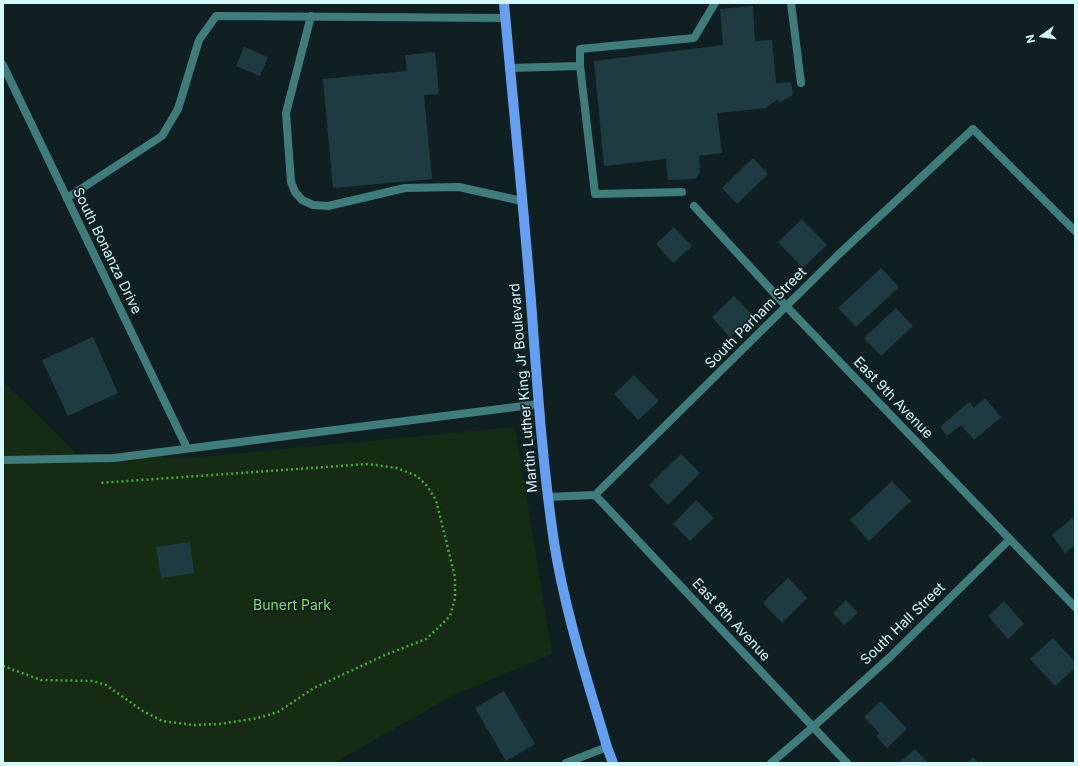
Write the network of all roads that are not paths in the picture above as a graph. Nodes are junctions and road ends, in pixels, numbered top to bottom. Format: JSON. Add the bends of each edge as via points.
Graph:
{"nodes":[{"id":1,"x":504,"y":3,"type":"edge"},
{"id":2,"x":715,"y":3,"type":"edge"},
{"id":3,"x":791,"y":3,"type":"edge"},
{"id":4,"x":311,"y":16,"type":"junction"},
{"id":5,"x":505,"y":18,"type":"junction"},
{"id":6,"x":3,"y":65,"type":"edge"},
{"id":7,"x":580,"y":66,"type":"junction"},
{"id":8,"x":510,"y":68,"type":"junction"},
{"id":9,"x":801,"y":83,"type":"dead end"},
{"id":10,"x":682,"y":192,"type":"dead end"},
{"id":11,"x":67,"y":198,"type":"junction"},
{"id":12,"x":522,"y":200,"type":"junction"},
{"id":13,"x":694,"y":206,"type":"dead end"},
{"id":14,"x":1075,"y":231,"type":"edge"},
{"id":15,"x":786,"y":306,"type":"junction"},
{"id":16,"x":539,"y":404,"type":"junction"},
{"id":17,"x":187,"y":448,"type":"junction"},
{"id":18,"x":3,"y":460,"type":"edge"},
{"id":19,"x":595,"y":495,"type":"junction"},
{"id":20,"x":548,"y":496,"type":"junction"},
{"id":21,"x":1010,"y":538,"type":"junction"},
{"id":22,"x":1075,"y":607,"type":"edge"},
{"id":23,"x":813,"y":727,"type":"junction"},
{"id":24,"x":607,"y":747,"type":"junction"},
{"id":25,"x":566,"y":763,"type":"edge"},
{"id":26,"x":613,"y":763,"type":"edge"},
{"id":27,"x":771,"y":763,"type":"edge"},
{"id":28,"x":847,"y":763,"type":"edge"}],
"edges":[{"from":1,"to":5,"type":"main road","name":"Martin Luther King Jr Boulevard"},
{"from":2,"to":7,"type":"street","via":[[694,38],[580,48]]},
{"from":3,"to":9,"type":"street"},
{"from":4,"to":5,"type":"street"},
{"from":4,"to":11,"type":"street","via":[[216,16],[199,40],[178,109],[162,136]]},
{"from":4,"to":12,"type":"street","via":[[286,113],[291,182],[302,200],[313,205],[328,206],[405,188],[459,187]]},
{"from":5,"to":8,"type":"main road","name":"Martin Luther King Jr Boulevard"},
{"from":6,"to":11,"type":"street","name":"South Bonanza Drive"},
{"from":7,"to":8,"type":"street"},
{"from":7,"to":10,"type":"street","via":[[595,194]]},
{"from":8,"to":12,"type":"main road","name":"Martin Luther King Jr Boulevard"},
{"from":11,"to":17,"type":"street","name":"South Bonanza Drive"},
{"from":12,"to":16,"type":"main road","name":"Martin Luther King Jr Boulevard"},
{"from":13,"to":15,"type":"street","name":"East 9th Avenue"},
{"from":14,"to":15,"type":"street","name":"South Parham Street","via":[[973,129]]},
{"from":15,"to":19,"type":"street","name":"South Parham Street"},
{"from":15,"to":21,"type":"street","name":"East 9th Avenue"},
{"from":16,"to":17,"type":"street"},
{"from":16,"to":20,"type":"main road","name":"Martin Luther King Jr Boulevard"},
{"from":17,"to":18,"type":"street","via":[[114,458]]},
{"from":19,"to":20,"type":"street"},
{"from":19,"to":23,"type":"street","name":"East 8th Avenue"},
{"from":20,"to":24,"type":"main road","name":"Martin Luther King Jr Boulevard","via":[[566,604]]},
{"from":21,"to":22,"type":"street","name":"East 9th Avenue"},
{"from":21,"to":23,"type":"street","name":"South Hall Street","via":[[890,657]]},
{"from":23,"to":27,"type":"street","name":"South Hall Street"},
{"from":23,"to":28,"type":"street","name":"East 8th Avenue"},
{"from":24,"to":25,"type":"street"},
{"from":24,"to":26,"type":"main road","name":"Martin Luther King Jr Boulevard"}]}
